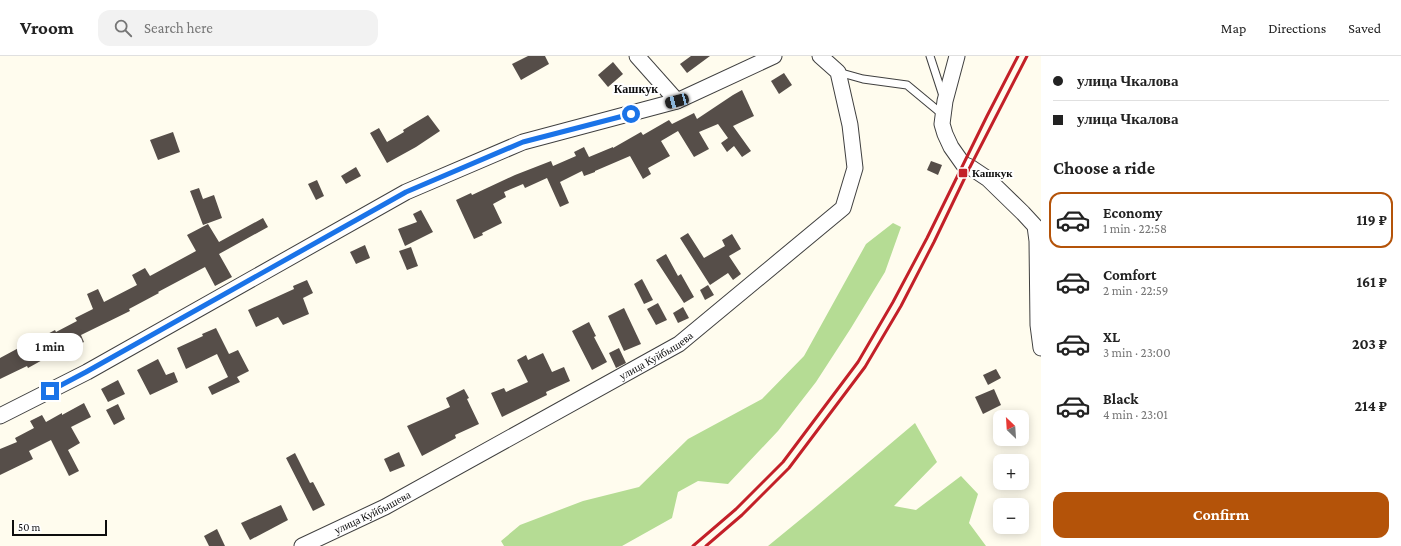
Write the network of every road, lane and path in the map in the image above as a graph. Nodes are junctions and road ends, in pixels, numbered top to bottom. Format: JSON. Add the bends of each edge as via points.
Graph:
{"nodes":[{"id":1,"x":637,"y":56,"type":"edge"},
{"id":2,"x":774,"y":56,"type":"edge"},
{"id":3,"x":820,"y":56,"type":"edge"},
{"id":4,"x":930,"y":56,"type":"edge"},
{"id":5,"x":957,"y":56,"type":"edge"},
{"id":6,"x":838,"y":72,"type":"junction"},
{"id":7,"x":677,"y":101,"type":"junction"},
{"id":8,"x":944,"y":107,"type":"junction"},
{"id":9,"x":1038,"y":225,"type":"edge"},
{"id":10,"x":1041,"y":348,"type":"edge"},
{"id":11,"x":0,"y":416,"type":"edge"},
{"id":12,"x":302,"y":546,"type":"edge"}],
"edges":[{"from":1,"to":7,"type":"street"},
{"from":2,"to":7,"type":"street"},
{"from":3,"to":6,"type":"street"},
{"from":4,"to":8,"type":"lane"},
{"from":5,"to":8,"type":"street"},
{"from":6,"to":8,"type":"lane","via":[[864,79],[907,85]]},
{"from":6,"to":12,"type":"street","name":"улица Куйбышева","via":[[850,125],[855,168],[843,208],[679,344],[385,507]]},
{"from":7,"to":11,"type":"street","via":[[523,142],[406,192],[86,372]]},
{"from":8,"to":9,"type":"street","via":[[942,124],[945,134],[963,164],[988,179]]},
{"from":9,"to":10,"type":"street","via":[[1038,325]]}]}
